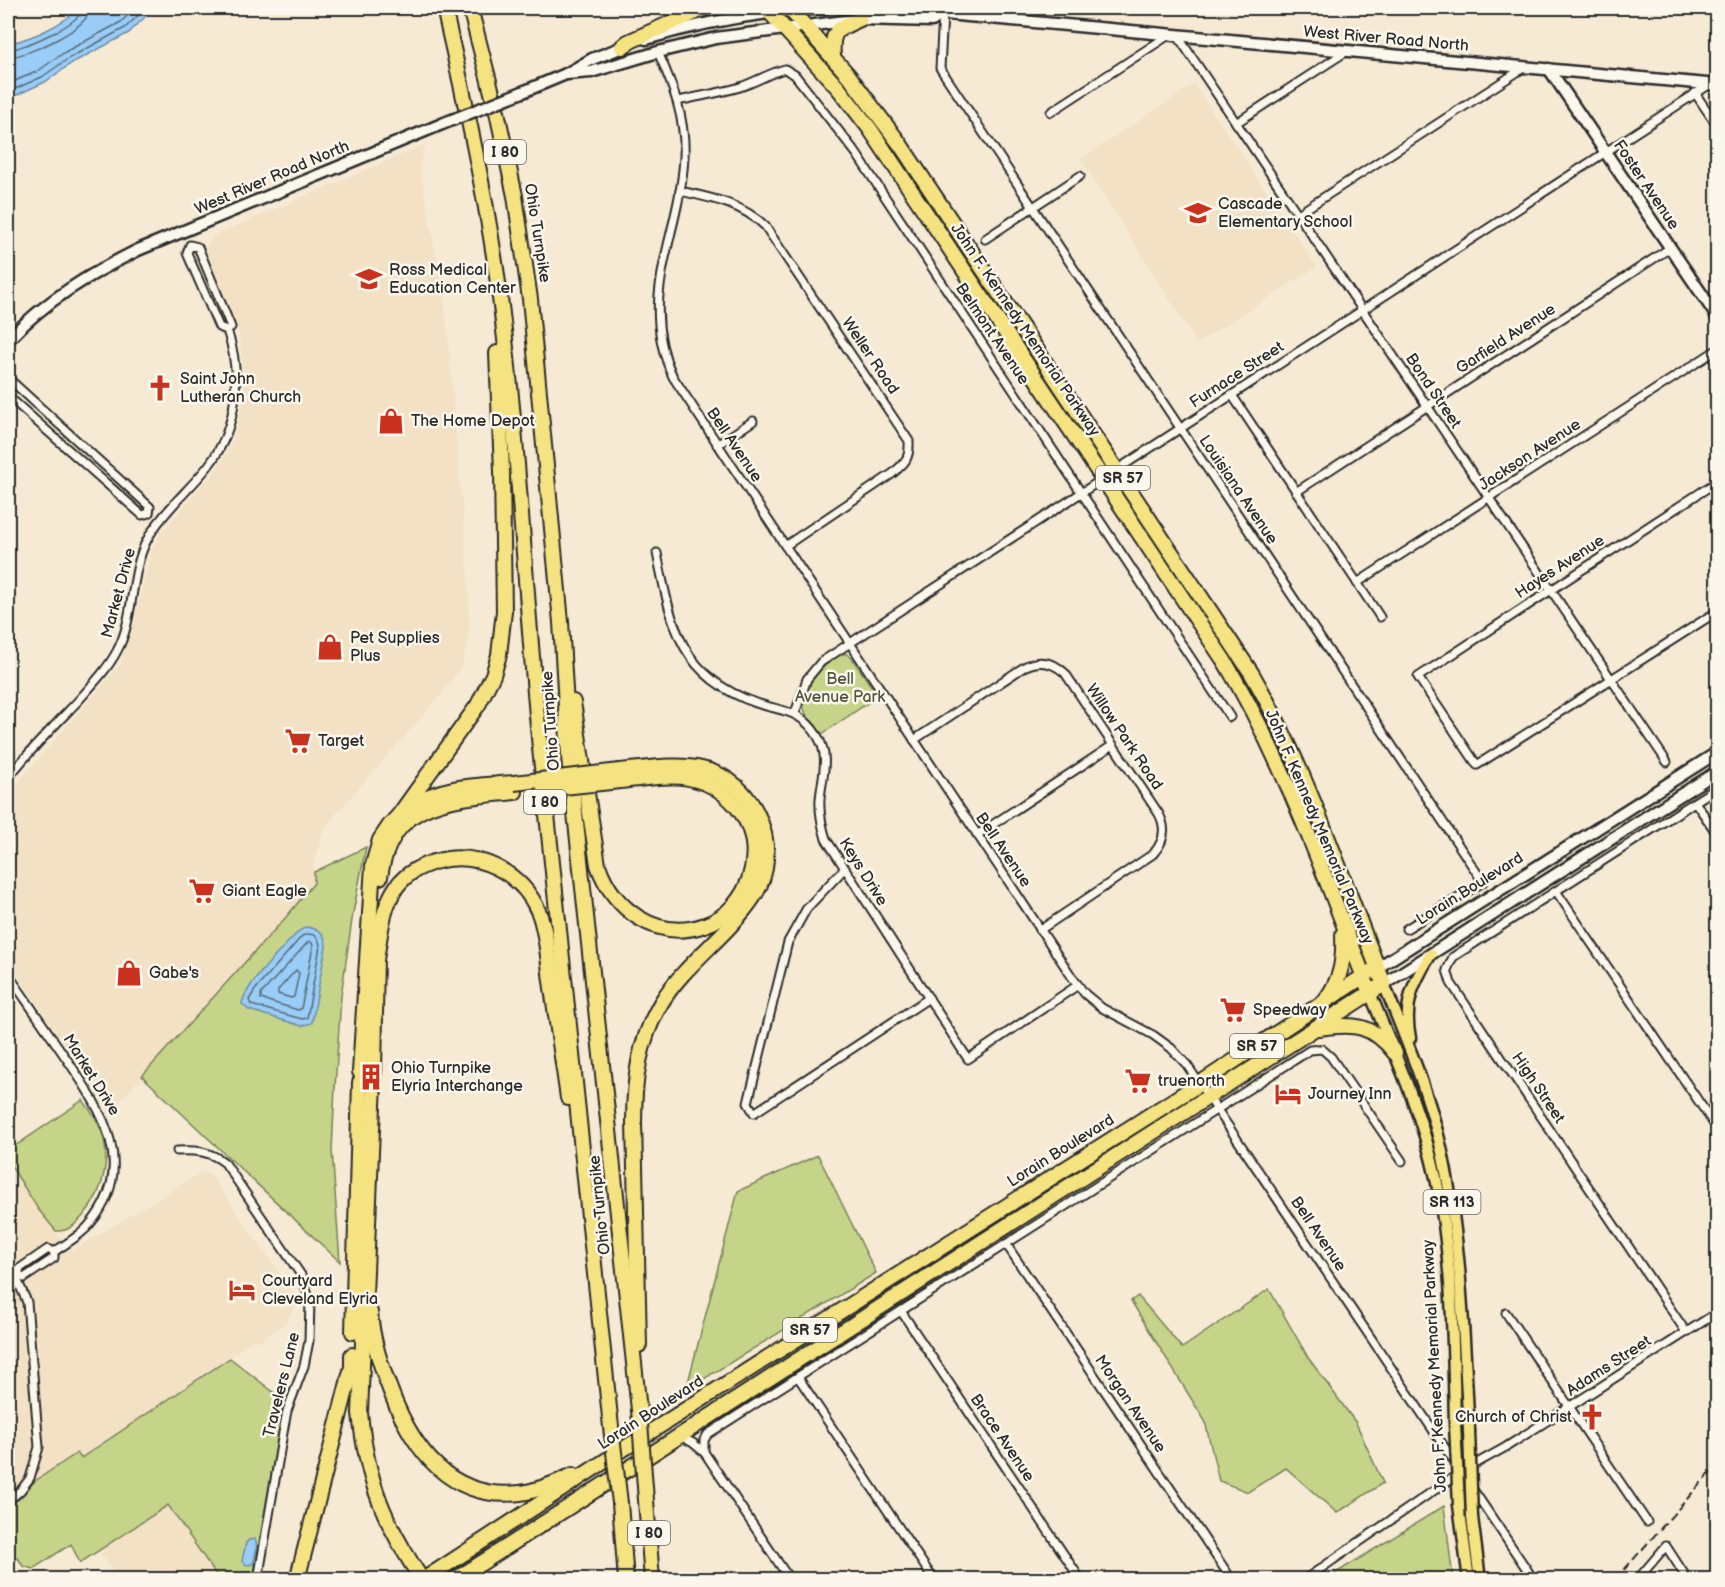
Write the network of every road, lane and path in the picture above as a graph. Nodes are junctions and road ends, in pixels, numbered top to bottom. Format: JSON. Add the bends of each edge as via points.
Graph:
{"nodes":[{"id":1,"x":444,"y":8,"type":"edge"},
{"id":2,"x":470,"y":8,"type":"edge"},
{"id":3,"x":705,"y":8,"type":"edge"},
{"id":4,"x":825,"y":8,"type":"edge"},
{"id":5,"x":911,"y":8,"type":"edge"},
{"id":6,"x":790,"y":9,"type":"edge"},
{"id":7,"x":769,"y":10,"type":"edge"},
{"id":8,"x":957,"y":11,"type":"edge"},
{"id":9,"x":943,"y":14,"type":"junction"},
{"id":10,"x":860,"y":19,"type":"junction"},
{"id":11,"x":805,"y":26,"type":"junction"},
{"id":12,"x":786,"y":30,"type":"junction"},
{"id":13,"x":1173,"y":35,"type":"junction"},
{"id":14,"x":622,"y":47,"type":"junction"},
{"id":15,"x":1347,"y":51,"type":"junction"},
{"id":16,"x":658,"y":52,"type":"junction"},
{"id":17,"x":833,"y":58,"type":"junction"},
{"id":18,"x":1525,"y":67,"type":"junction"},
{"id":19,"x":1550,"y":69,"type":"junction"},
{"id":20,"x":566,"y":74,"type":"junction"},
{"id":21,"x":1715,"y":83,"type":"edge"},
{"id":22,"x":1695,"y":93,"type":"junction"},
{"id":23,"x":678,"y":101,"type":"junction"},
{"id":24,"x":1051,"y":112,"type":"dead end"},
{"id":25,"x":1236,"y":123,"type":"junction"},
{"id":26,"x":1718,"y":127,"type":"edge"},
{"id":27,"x":1605,"y":152,"type":"junction"},
{"id":28,"x":1080,"y":176,"type":"dead end"},
{"id":29,"x":481,"y":177,"type":"junction"},
{"id":30,"x":680,"y":191,"type":"junction"},
{"id":31,"x":1033,"y":207,"type":"junction"},
{"id":32,"x":1298,"y":214,"type":"junction"},
{"id":33,"x":184,"y":231,"type":"junction"},
{"id":34,"x":985,"y":239,"type":"dead end"},
{"id":35,"x":190,"y":245,"type":"junction"},
{"id":36,"x":1670,"y":248,"type":"junction"},
{"id":37,"x":1362,"y":310,"type":"junction"},
{"id":38,"x":1718,"y":318,"type":"edge"},
{"id":39,"x":227,"y":330,"type":"junction"},
{"id":40,"x":8,"y":340,"type":"edge"},
{"id":41,"x":1718,"y":350,"type":"edge"},
{"id":42,"x":8,"y":378,"type":"edge"},
{"id":43,"x":1232,"y":395,"type":"junction"},
{"id":44,"x":8,"y":396,"type":"edge"},
{"id":45,"x":1427,"y":406,"type":"junction"},
{"id":46,"x":753,"y":421,"type":"dead end"},
{"id":47,"x":1180,"y":428,"type":"junction"},
{"id":48,"x":717,"y":445,"type":"junction"},
{"id":49,"x":1117,"y":469,"type":"junction"},
{"id":50,"x":1103,"y":478,"type":"junction"},
{"id":51,"x":1718,"y":481,"type":"edge"},
{"id":52,"x":1081,"y":492,"type":"junction"},
{"id":53,"x":1296,"y":492,"type":"junction"},
{"id":54,"x":1489,"y":498,"type":"junction"},
{"id":55,"x":149,"y":513,"type":"junction"},
{"id":56,"x":159,"y":522,"type":"junction"},
{"id":57,"x":785,"y":546,"type":"junction"},
{"id":58,"x":657,"y":553,"type":"dead end"},
{"id":59,"x":1358,"y":584,"type":"junction"},
{"id":60,"x":1551,"y":589,"type":"junction"},
{"id":61,"x":1718,"y":611,"type":"edge"},
{"id":62,"x":1380,"y":617,"type":"dead end"},
{"id":63,"x":561,"y":622,"type":"junction"},
{"id":64,"x":849,"y":643,"type":"junction"},
{"id":65,"x":1612,"y":679,"type":"junction"},
{"id":66,"x":795,"y":713,"type":"junction"},
{"id":67,"x":1230,"y":717,"type":"dead end"},
{"id":68,"x":914,"y":740,"type":"junction"},
{"id":69,"x":1113,"y":745,"type":"junction"},
{"id":70,"x":1718,"y":752,"type":"edge"},
{"id":71,"x":1667,"y":762,"type":"dead end"},
{"id":72,"x":10,"y":769,"type":"edge"},
{"id":73,"x":1718,"y":771,"type":"edge"},
{"id":74,"x":620,"y":776,"type":"junction"},
{"id":75,"x":8,"y":778,"type":"edge"},
{"id":76,"x":515,"y":787,"type":"junction"},
{"id":77,"x":1718,"y":788,"type":"edge"},
{"id":78,"x":1695,"y":802,"type":"junction"},
{"id":79,"x":399,"y":815,"type":"junction"},
{"id":80,"x":977,"y":835,"type":"junction"},
{"id":81,"x":1718,"y":835,"type":"edge"},
{"id":82,"x":844,"y":869,"type":"junction"},
{"id":83,"x":1556,"y":891,"type":"junction"},
{"id":84,"x":1342,"y":923,"type":"junction"},
{"id":85,"x":1406,"y":929,"type":"dead end"},
{"id":86,"x":1040,"y":930,"type":"junction"},
{"id":87,"x":1431,"y":954,"type":"junction"},
{"id":88,"x":376,"y":960,"type":"junction"},
{"id":89,"x":1377,"y":968,"type":"junction"},
{"id":90,"x":8,"y":974,"type":"edge"},
{"id":91,"x":1364,"y":976,"type":"junction"},
{"id":92,"x":1384,"y":984,"type":"junction"},
{"id":93,"x":1078,"y":985,"type":"junction"},
{"id":94,"x":1371,"y":993,"type":"junction"},
{"id":95,"x":929,"y":998,"type":"junction"},
{"id":96,"x":1316,"y":1009,"type":"junction"},
{"id":97,"x":1314,"y":1029,"type":"junction"},
{"id":98,"x":1395,"y":1053,"type":"junction"},
{"id":99,"x":1415,"y":1061,"type":"junction"},
{"id":100,"x":367,"y":1077,"type":"junction"},
{"id":101,"x":1199,"y":1084,"type":"junction"},
{"id":102,"x":1208,"y":1096,"type":"junction"},
{"id":103,"x":1217,"y":1109,"type":"junction"},
{"id":104,"x":1718,"y":1130,"type":"edge"},
{"id":105,"x":177,"y":1151,"type":"dead end"},
{"id":106,"x":1402,"y":1161,"type":"dead end"},
{"id":107,"x":1006,"y":1244,"type":"junction"},
{"id":108,"x":54,"y":1252,"type":"junction"},
{"id":109,"x":593,"y":1255,"type":"junction"},
{"id":110,"x":367,"y":1257,"type":"junction"},
{"id":111,"x":8,"y":1268,"type":"edge"},
{"id":112,"x":18,"y":1276,"type":"junction"},
{"id":113,"x":901,"y":1311,"type":"junction"},
{"id":114,"x":1718,"y":1312,"type":"edge"},
{"id":115,"x":1506,"y":1313,"type":"dead end"},
{"id":116,"x":1686,"y":1332,"type":"junction"},
{"id":117,"x":352,"y":1367,"type":"junction"},
{"id":118,"x":798,"y":1377,"type":"junction"},
{"id":119,"x":1569,"y":1407,"type":"junction"},
{"id":120,"x":639,"y":1410,"type":"junction"},
{"id":121,"x":678,"y":1435,"type":"junction"},
{"id":122,"x":625,"y":1448,"type":"junction"},
{"id":123,"x":704,"y":1452,"type":"junction"},
{"id":124,"x":1462,"y":1472,"type":"junction"},
{"id":125,"x":8,"y":1501,"type":"edge"},
{"id":126,"x":1647,"y":1522,"type":"dead end"},
{"id":127,"x":402,"y":1554,"type":"junction"},
{"id":128,"x":258,"y":1580,"type":"edge"},
{"id":129,"x":297,"y":1580,"type":"edge"},
{"id":130,"x":415,"y":1580,"type":"edge"},
{"id":131,"x":422,"y":1580,"type":"edge"},
{"id":132,"x":455,"y":1580,"type":"edge"},
{"id":133,"x":626,"y":1580,"type":"edge"},
{"id":134,"x":652,"y":1580,"type":"edge"},
{"id":135,"x":790,"y":1580,"type":"edge"},
{"id":136,"x":934,"y":1580,"type":"edge"},
{"id":137,"x":1081,"y":1580,"type":"edge"},
{"id":138,"x":1232,"y":1580,"type":"edge"},
{"id":139,"x":1304,"y":1580,"type":"edge"},
{"id":140,"x":1469,"y":1580,"type":"edge"},
{"id":141,"x":1480,"y":1580,"type":"edge"},
{"id":142,"x":1534,"y":1580,"type":"edge"},
{"id":143,"x":1637,"y":1580,"type":"edge"},
{"id":144,"x":1688,"y":1580,"type":"edge"}],
"edges":[{"from":1,"to":29,"type":"highway","name":"Ohio Turnpike","number":"I 80"},
{"from":2,"to":63,"type":"highway","name":"Ohio Turnpike","number":"I 80","via":[[520,225],[537,359]]},
{"from":3,"to":14,"type":"highway"},
{"from":4,"to":6,"type":"street","name":"West River Road North"},
{"from":5,"to":9,"type":"street","name":"West River Road North"},
{"from":6,"to":7,"type":"street","name":"West River Road North"},
{"from":6,"to":11,"type":"highway","name":"John F. Kennedy Memorial Parkway","number":"SR 57"},
{"from":7,"to":12,"type":"highway","name":"John F. Kennedy Memorial Parkway","number":"SR 57"},
{"from":7,"to":14,"type":"street","name":"West River Road North"},
{"from":8,"to":9,"type":"street","name":"West River Road North"},
{"from":8,"to":13,"type":"street","name":"West River Road North"},
{"from":9,"to":10,"type":"street","name":"West River Road North","via":[[932,21]]},
{"from":9,"to":31,"type":"street","name":"Louisiana Avenue","via":[[940,68]]},
{"from":10,"to":11,"type":"street","name":"West River Road North"},
{"from":10,"to":17,"type":"highway","via":[[837,30],[832,41]]},
{"from":11,"to":12,"type":"street","name":"West River Road North"},
{"from":11,"to":17,"type":"highway","name":"John F. Kennedy Memorial Parkway","number":"SR 57"},
{"from":12,"to":16,"type":"street","name":"West River Road North","via":[[716,38]]},
{"from":12,"to":50,"type":"highway","name":"John F. Kennedy Memorial Parkway","number":"SR 57","via":[[870,129]]},
{"from":13,"to":15,"type":"street","name":"West River Road North"},
{"from":13,"to":24,"type":"street"},
{"from":13,"to":25,"type":"street","name":"Bond Street"},
{"from":14,"to":20,"type":"street","name":"West River Road North"},
{"from":15,"to":18,"type":"street","name":"West River Road North"},
{"from":15,"to":25,"type":"street"},
{"from":16,"to":20,"type":"street","name":"West River Road North","via":[[591,72]]},
{"from":16,"to":23,"type":"street","name":"Bell Avenue"},
{"from":17,"to":49,"type":"highway","name":"John F. Kennedy Memorial Parkway","number":"SR 57","via":[[900,144]]},
{"from":18,"to":19,"type":"street","name":"West River Road North"},
{"from":18,"to":32,"type":"street"},
{"from":19,"to":21,"type":"street","name":"West River Road North"},
{"from":19,"to":27,"type":"street","name":"Foster Avenue"},
{"from":20,"to":33,"type":"street","name":"West River Road North","bridge":true},
{"from":21,"to":22,"type":"street","name":"Furnace Street"},
{"from":22,"to":26,"type":"street"},
{"from":22,"to":27,"type":"street","name":"Furnace Street"},
{"from":23,"to":30,"type":"street","name":"Bell Avenue","via":[[684,141]]},
{"from":23,"to":52,"type":"street","name":"Belmont Avenue","via":[[738,88],[785,69],[795,75],[856,153]]},
{"from":25,"to":32,"type":"street","name":"Bond Street"},
{"from":27,"to":36,"type":"street","name":"Foster Avenue"},
{"from":27,"to":37,"type":"street","name":"Furnace Street"},
{"from":28,"to":31,"type":"street"},
{"from":29,"to":79,"type":"highway","via":[[497,351],[502,638],[493,675],[478,705]]},
{"from":29,"to":109,"type":"highway","name":"Ohio Turnpike","number":"I 80","via":[[505,344],[539,746]]},
{"from":30,"to":48,"type":"street","name":"Bell Avenue","via":[[658,293],[658,330],[673,377]]},
{"from":30,"to":57,"type":"street","name":"Weller Road","via":[[734,205],[765,226],[909,441],[910,453],[904,464]]},
{"from":31,"to":34,"type":"street"},
{"from":31,"to":47,"type":"street","name":"Louisiana Avenue"},
{"from":32,"to":37,"type":"street","name":"Bond Street"},
{"from":33,"to":35,"type":"street","name":"Market Drive"},
{"from":33,"to":40,"type":"street","name":"West River Road North","via":[[105,266],[74,285]]},
{"from":35,"to":39,"type":"street","name":"Market Drive","via":[[187,253],[219,327]]},
{"from":35,"to":39,"type":"street","name":"Market Drive","via":[[198,247],[231,327]]},
{"from":36,"to":38,"type":"street","name":"Foster Avenue"},
{"from":36,"to":45,"type":"street","name":"Garfield Avenue"},
{"from":37,"to":43,"type":"street","name":"Furnace Street"},
{"from":37,"to":45,"type":"street","name":"Bond Street"},
{"from":39,"to":56,"type":"street","name":"Market Drive","via":[[235,366],[235,397],[226,436],[210,464]]},
{"from":41,"to":54,"type":"street","name":"Jackson Avenue"},
{"from":42,"to":55,"type":"street","via":[[150,507]]},
{"from":43,"to":47,"type":"street","name":"Furnace Street"},
{"from":43,"to":53,"type":"street"},
{"from":44,"to":55,"type":"street","via":[[142,515]]},
{"from":45,"to":53,"type":"street","name":"Garfield Avenue"},
{"from":45,"to":54,"type":"street","name":"Bond Street"},
{"from":46,"to":48,"type":"street"},
{"from":47,"to":49,"type":"street","name":"Furnace Street"},
{"from":47,"to":85,"type":"street","name":"Louisiana Avenue","via":[[1483,882]]},
{"from":48,"to":57,"type":"street","name":"Bell Avenue"},
{"from":49,"to":50,"type":"street","name":"Furnace Street"},
{"from":49,"to":89,"type":"highway","name":"John F. Kennedy Memorial Parkway","number":"SR 57","via":[[1263,693],[1311,797]]},
{"from":50,"to":52,"type":"street","name":"Furnace Street"},
{"from":50,"to":84,"type":"highway","name":"John F. Kennedy Memorial Parkway","number":"SR 57","via":[[1249,703],[1284,777]]},
{"from":51,"to":60,"type":"street","name":"Hayes Avenue"},
{"from":52,"to":64,"type":"street","name":"Furnace Street"},
{"from":52,"to":67,"type":"street","name":"Belmont Avenue"},
{"from":53,"to":59,"type":"street"},
{"from":54,"to":59,"type":"street","name":"Jackson Avenue"},
{"from":54,"to":60,"type":"street","name":"Bond Street"},
{"from":55,"to":56,"type":"street"},
{"from":56,"to":72,"type":"street","name":"Market Drive","via":[[139,562],[126,624],[106,670]]},
{"from":57,"to":64,"type":"street","name":"Bell Avenue"},
{"from":58,"to":66,"type":"street","name":"Keys Drive","via":[[673,626],[694,661],[721,685],[744,698]]},
{"from":59,"to":62,"type":"street"},
{"from":60,"to":65,"type":"street","name":"Bond Street"},
{"from":60,"to":65,"type":"street","name":"Hayes Avenue","via":[[1418,677],[1477,765]]},
{"from":61,"to":65,"type":"street"},
{"from":63,"to":74,"type":"highway","via":[[598,865],[607,888],[631,913],[661,927],[694,928],[722,915],[744,890],[753,871],[752,835],[737,806],[710,785],[690,778]]},
{"from":63,"to":120,"type":"highway","name":"Ohio Turnpike","number":"I 80","via":[[569,757]]},
{"from":64,"to":66,"type":"street","name":"Furnace Street","via":[[812,670]]},
{"from":64,"to":68,"type":"street","name":"Bell Avenue"},
{"from":65,"to":71,"type":"street","name":"Bond Street"},
{"from":66,"to":82,"type":"street","name":"Keys Drive","via":[[818,737],[824,753],[822,826]]},
{"from":68,"to":69,"type":"street","name":"Willow Park Road","via":[[1024,667],[1045,662],[1065,673]]},
{"from":68,"to":80,"type":"street","name":"Bell Avenue"},
{"from":69,"to":80,"type":"street"},
{"from":69,"to":86,"type":"street","name":"Willow Park Road","via":[[1161,819],[1162,842],[1152,854]]},
{"from":70,"to":89,"type":"street","name":"Lorain Boulevard"},
{"from":72,"to":75,"type":"street","name":"Market Drive"},
{"from":73,"to":87,"type":"street","name":"Lorain Boulevard"},
{"from":74,"to":76,"type":"highway","bridge":true},
{"from":74,"to":120,"type":"highway","via":[[687,767],[714,773],[727,779],[752,805],[765,839],[764,872],[755,895],[669,992],[645,1036],[638,1061],[634,1122]]},
{"from":76,"to":79,"type":"highway","via":[[446,790]]},
{"from":76,"to":88,"type":"highway","via":[[436,803],[414,815],[398,831],[386,851],[380,874]]},
{"from":77,"to":78,"type":"street"},
{"from":78,"to":81,"type":"street"},
{"from":78,"to":83,"type":"street"},
{"from":79,"to":100,"type":"highway","via":[[380,840],[373,865]]},
{"from":80,"to":86,"type":"street","name":"Bell Avenue"},
{"from":82,"to":95,"type":"street","name":"Keys Drive"},
{"from":82,"to":95,"type":"street","via":[[807,909],[788,942],[748,1103],[754,1113]]},
{"from":83,"to":104,"type":"street"},
{"from":83,"to":116,"type":"street","name":"High Street","via":[[1453,957],[1448,976]]},
{"from":84,"to":91,"type":"highway","name":"John F. Kennedy Memorial Parkway","number":"SR 113"},
{"from":84,"to":96,"type":"highway","number":"SR 57","via":[[1342,970],[1336,985]]},
{"from":86,"to":93,"type":"street","name":"Bell Avenue"},
{"from":87,"to":92,"type":"street","name":"Lorain Boulevard"},
{"from":87,"to":99,"type":"main road","via":[[1408,999]]},
{"from":88,"to":100,"type":"highway"},
{"from":88,"to":109,"type":"highway","via":[[385,911],[396,887],[414,869],[452,858],[475,859],[507,873],[526,891],[543,927]]},
{"from":89,"to":91,"type":"highway","name":"Lorain Boulevard"},
{"from":89,"to":92,"type":"highway","name":"John F. Kennedy Memorial Parkway","number":"SR 57"},
{"from":90,"to":108,"type":"street","name":"Market Drive","via":[[88,1090],[113,1148],[112,1181],[99,1211],[82,1233]]},
{"from":91,"to":94,"type":"highway","name":"John F. Kennedy Memorial Parkway","number":"SR 113"},
{"from":91,"to":96,"type":"highway","name":"Lorain Boulevard"},
{"from":92,"to":94,"type":"highway","name":"Lorain Boulevard","number":"SR 57"},
{"from":92,"to":99,"type":"main road","name":"John F. Kennedy Memorial Parkway","number":"SR 113"},
{"from":93,"to":95,"type":"street","name":"Keys Drive","via":[[968,1059]]},
{"from":93,"to":101,"type":"street","name":"Bell Avenue","via":[[1101,1008],[1171,1048]]},
{"from":94,"to":97,"type":"highway","name":"Lorain Boulevard","number":"SR 57"},
{"from":94,"to":98,"type":"main road","name":"John F. Kennedy Memorial Parkway","number":"SR 113"},
{"from":96,"to":101,"type":"highway","name":"Lorain Boulevard","number":"SR 57"},
{"from":97,"to":98,"type":"highway","via":[[1361,1027],[1375,1033]]},
{"from":97,"to":102,"type":"highway","name":"Lorain Boulevard","number":"SR 57"},
{"from":98,"to":140,"type":"main road","name":"John F. Kennedy Memorial Parkway","number":"SR 113","bridge":true,"via":[[1423,1131],[1441,1209],[1453,1332],[1458,1505]]},
{"from":99,"to":141,"type":"main road","name":"John F. Kennedy Memorial Parkway","number":"SR 113","bridge":true,"via":[[1432,1110],[1455,1220],[1472,1516]]},
{"from":100,"to":110,"type":"highway"},
{"from":100,"to":117,"type":"highway"},
{"from":101,"to":102,"type":"street","name":"Bell Avenue"},
{"from":101,"to":122,"type":"highway","name":"Lorain Boulevard","number":"SR 57"},
{"from":102,"to":103,"type":"street","name":"Bell Avenue"},
{"from":102,"to":121,"type":"highway","name":"Lorain Boulevard","number":"SR 57"},
{"from":103,"to":106,"type":"street","via":[[1310,1050],[1322,1049]]},
{"from":103,"to":107,"type":"street"},
{"from":103,"to":124,"type":"street","name":"Bell Avenue"},
{"from":105,"to":128,"type":"street","name":"Travelers Lane","via":[[205,1152],[225,1163],[301,1275],[310,1300],[309,1341],[284,1427]]},
{"from":107,"to":113,"type":"street"},
{"from":107,"to":138,"type":"street","name":"Morgan Avenue"},
{"from":108,"to":112,"type":"street","name":"Market Drive","via":[[54,1258],[24,1278]]},
{"from":108,"to":112,"type":"street","name":"Market Drive","via":[[48,1249],[19,1269]]},
{"from":109,"to":133,"type":"highway","name":"Ohio Turnpike","number":"I 80","bridge":true},
{"from":110,"to":122,"type":"highway","via":[[371,1325],[381,1367],[413,1440],[445,1473],[484,1491],[522,1493],[562,1480]]},
{"from":110,"to":127,"type":"highway","via":[[360,1382],[362,1439],[382,1509]]},
{"from":111,"to":112,"type":"street"},
{"from":112,"to":125,"type":"street","via":[[28,1312],[39,1447],[30,1478]]},
{"from":113,"to":118,"type":"street"},
{"from":113,"to":137,"type":"street","name":"Brace Avenue"},
{"from":114,"to":116,"type":"street","name":"Adams Street"},
{"from":115,"to":119,"type":"street"},
{"from":116,"to":119,"type":"street","name":"Adams Street"},
{"from":117,"to":127,"type":"highway","via":[[355,1424],[363,1471],[378,1513]]},
{"from":117,"to":129,"type":"highway"},
{"from":118,"to":123,"type":"street","via":[[708,1434]]},
{"from":118,"to":136,"type":"street"},
{"from":119,"to":124,"type":"street","name":"Adams Street"},
{"from":119,"to":126,"type":"street"},
{"from":120,"to":134,"type":"highway","name":"Ohio Turnpike","number":"I 80","bridge":true},
{"from":121,"to":123,"type":"street"},
{"from":121,"to":132,"type":"highway","name":"Lorain Boulevard","number":"SR 57"},
{"from":122,"to":131,"type":"highway","name":"Lorain Boulevard","number":"SR 57"},
{"from":123,"to":135,"type":"street"},
{"from":124,"to":139,"type":"street","name":"Adams Street"},
{"from":124,"to":142,"type":"street","name":"Bell Avenue"},
{"from":127,"to":130,"type":"highway"},
{"from":127,"to":131,"type":"highway"},
{"from":143,"to":144,"type":"street","via":[[1666,1546]]}]}
